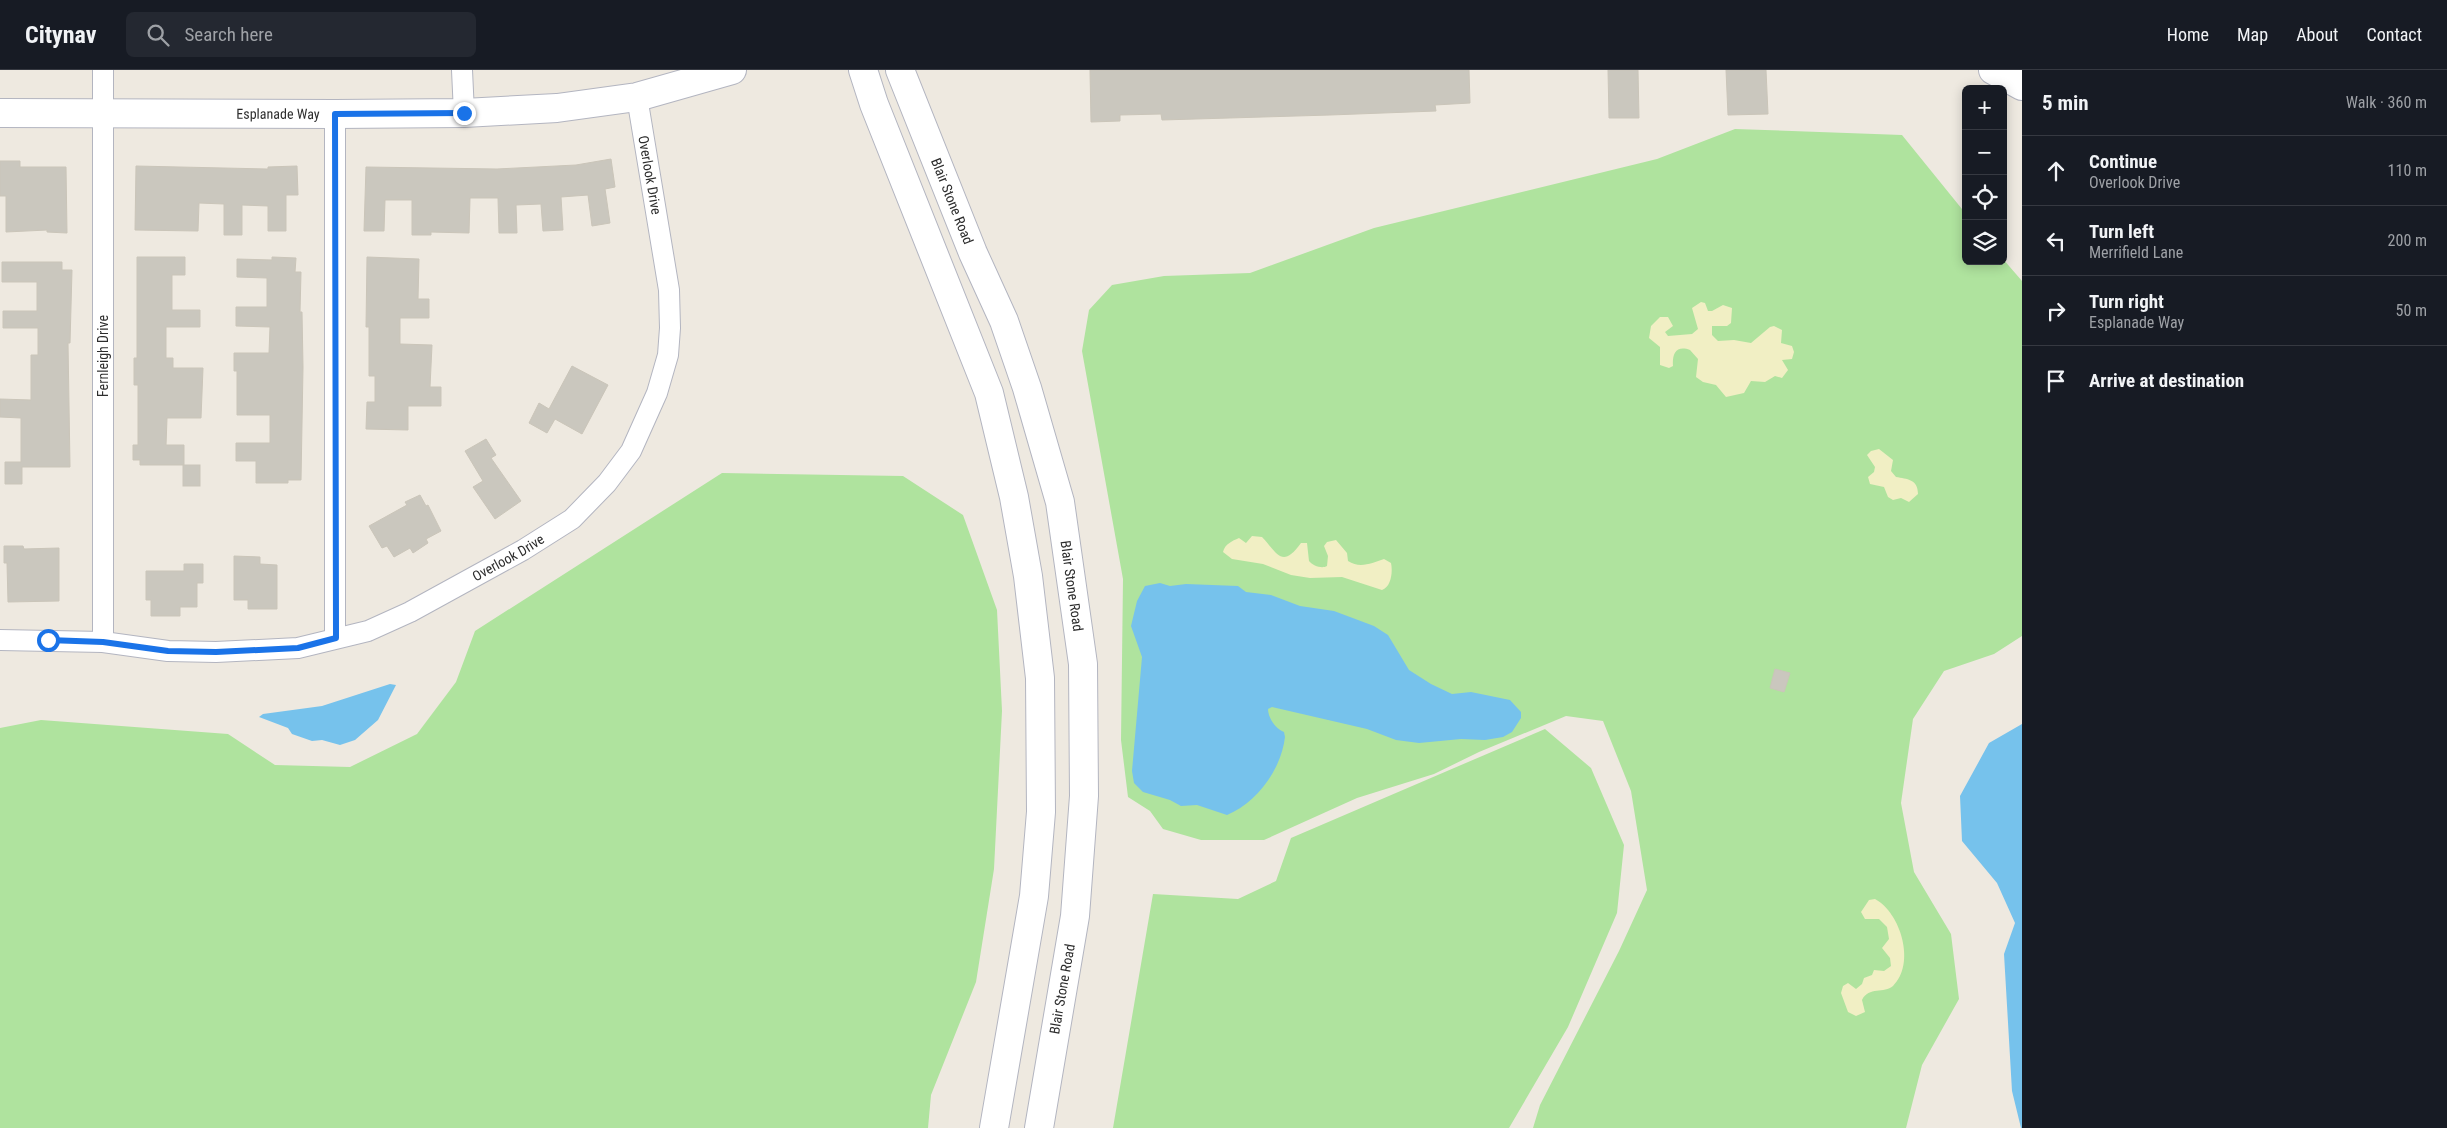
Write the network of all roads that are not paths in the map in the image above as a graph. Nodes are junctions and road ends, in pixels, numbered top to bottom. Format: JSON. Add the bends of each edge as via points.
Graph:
{"nodes":[{"id":1,"x":103,"y":70,"type":"edge"},
{"id":2,"x":462,"y":70,"type":"edge"},
{"id":3,"x":732,"y":70,"type":"edge"},
{"id":4,"x":863,"y":70,"type":"edge"},
{"id":5,"x":900,"y":70,"type":"edge"},
{"id":6,"x":1993,"y":70,"type":"edge"},
{"id":7,"x":2022,"y":86,"type":"edge"},
{"id":8,"x":637,"y":97,"type":"junction"},
{"id":9,"x":0,"y":113,"type":"edge"},
{"id":10,"x":103,"y":113,"type":"junction"},
{"id":11,"x":464,"y":113,"type":"junction"},
{"id":12,"x":335,"y":114,"type":"junction"},
{"id":13,"x":336,"y":638,"type":"junction"},
{"id":14,"x":0,"y":640,"type":"edge"},
{"id":15,"x":103,"y":642,"type":"junction"},
{"id":16,"x":994,"y":1128,"type":"edge"},
{"id":17,"x":1039,"y":1128,"type":"edge"}],
"edges":[{"from":1,"to":10,"type":"street","name":"Fernleigh Drive"},
{"from":2,"to":11,"type":"street"},
{"from":3,"to":8,"type":"street","name":"Esplanade Way"},
{"from":4,"to":16,"type":"street","via":[[989,393],[1014,497],[1028,576],[1040,678],[1041,812],[1034,896]]},
{"from":5,"to":17,"type":"street","name":"Blair Stone Road","via":[[973,253],[1004,321],[1027,388],[1060,502],[1083,664],[1084,796],[1075,916]]},
{"from":6,"to":7,"type":"street"},
{"from":8,"to":11,"type":"street","name":"Esplanade Way","via":[[557,108]]},
{"from":8,"to":13,"type":"street","name":"Overlook Drive","via":[[669,290],[670,328],[668,355],[658,393],[630,451],[607,483],[572,519],[410,612],[368,631]]},
{"from":9,"to":10,"type":"street","name":"Esplanade Way"},
{"from":10,"to":12,"type":"street","name":"Esplanade Way"},
{"from":10,"to":15,"type":"street","name":"Fernleigh Drive"},
{"from":11,"to":12,"type":"street","name":"Esplanade Way"},
{"from":12,"to":13,"type":"street"},
{"from":13,"to":15,"type":"street","name":"Overlook Drive","via":[[298,648],[216,652],[168,651]]},
{"from":14,"to":15,"type":"street","name":"Overlook Drive"}]}
